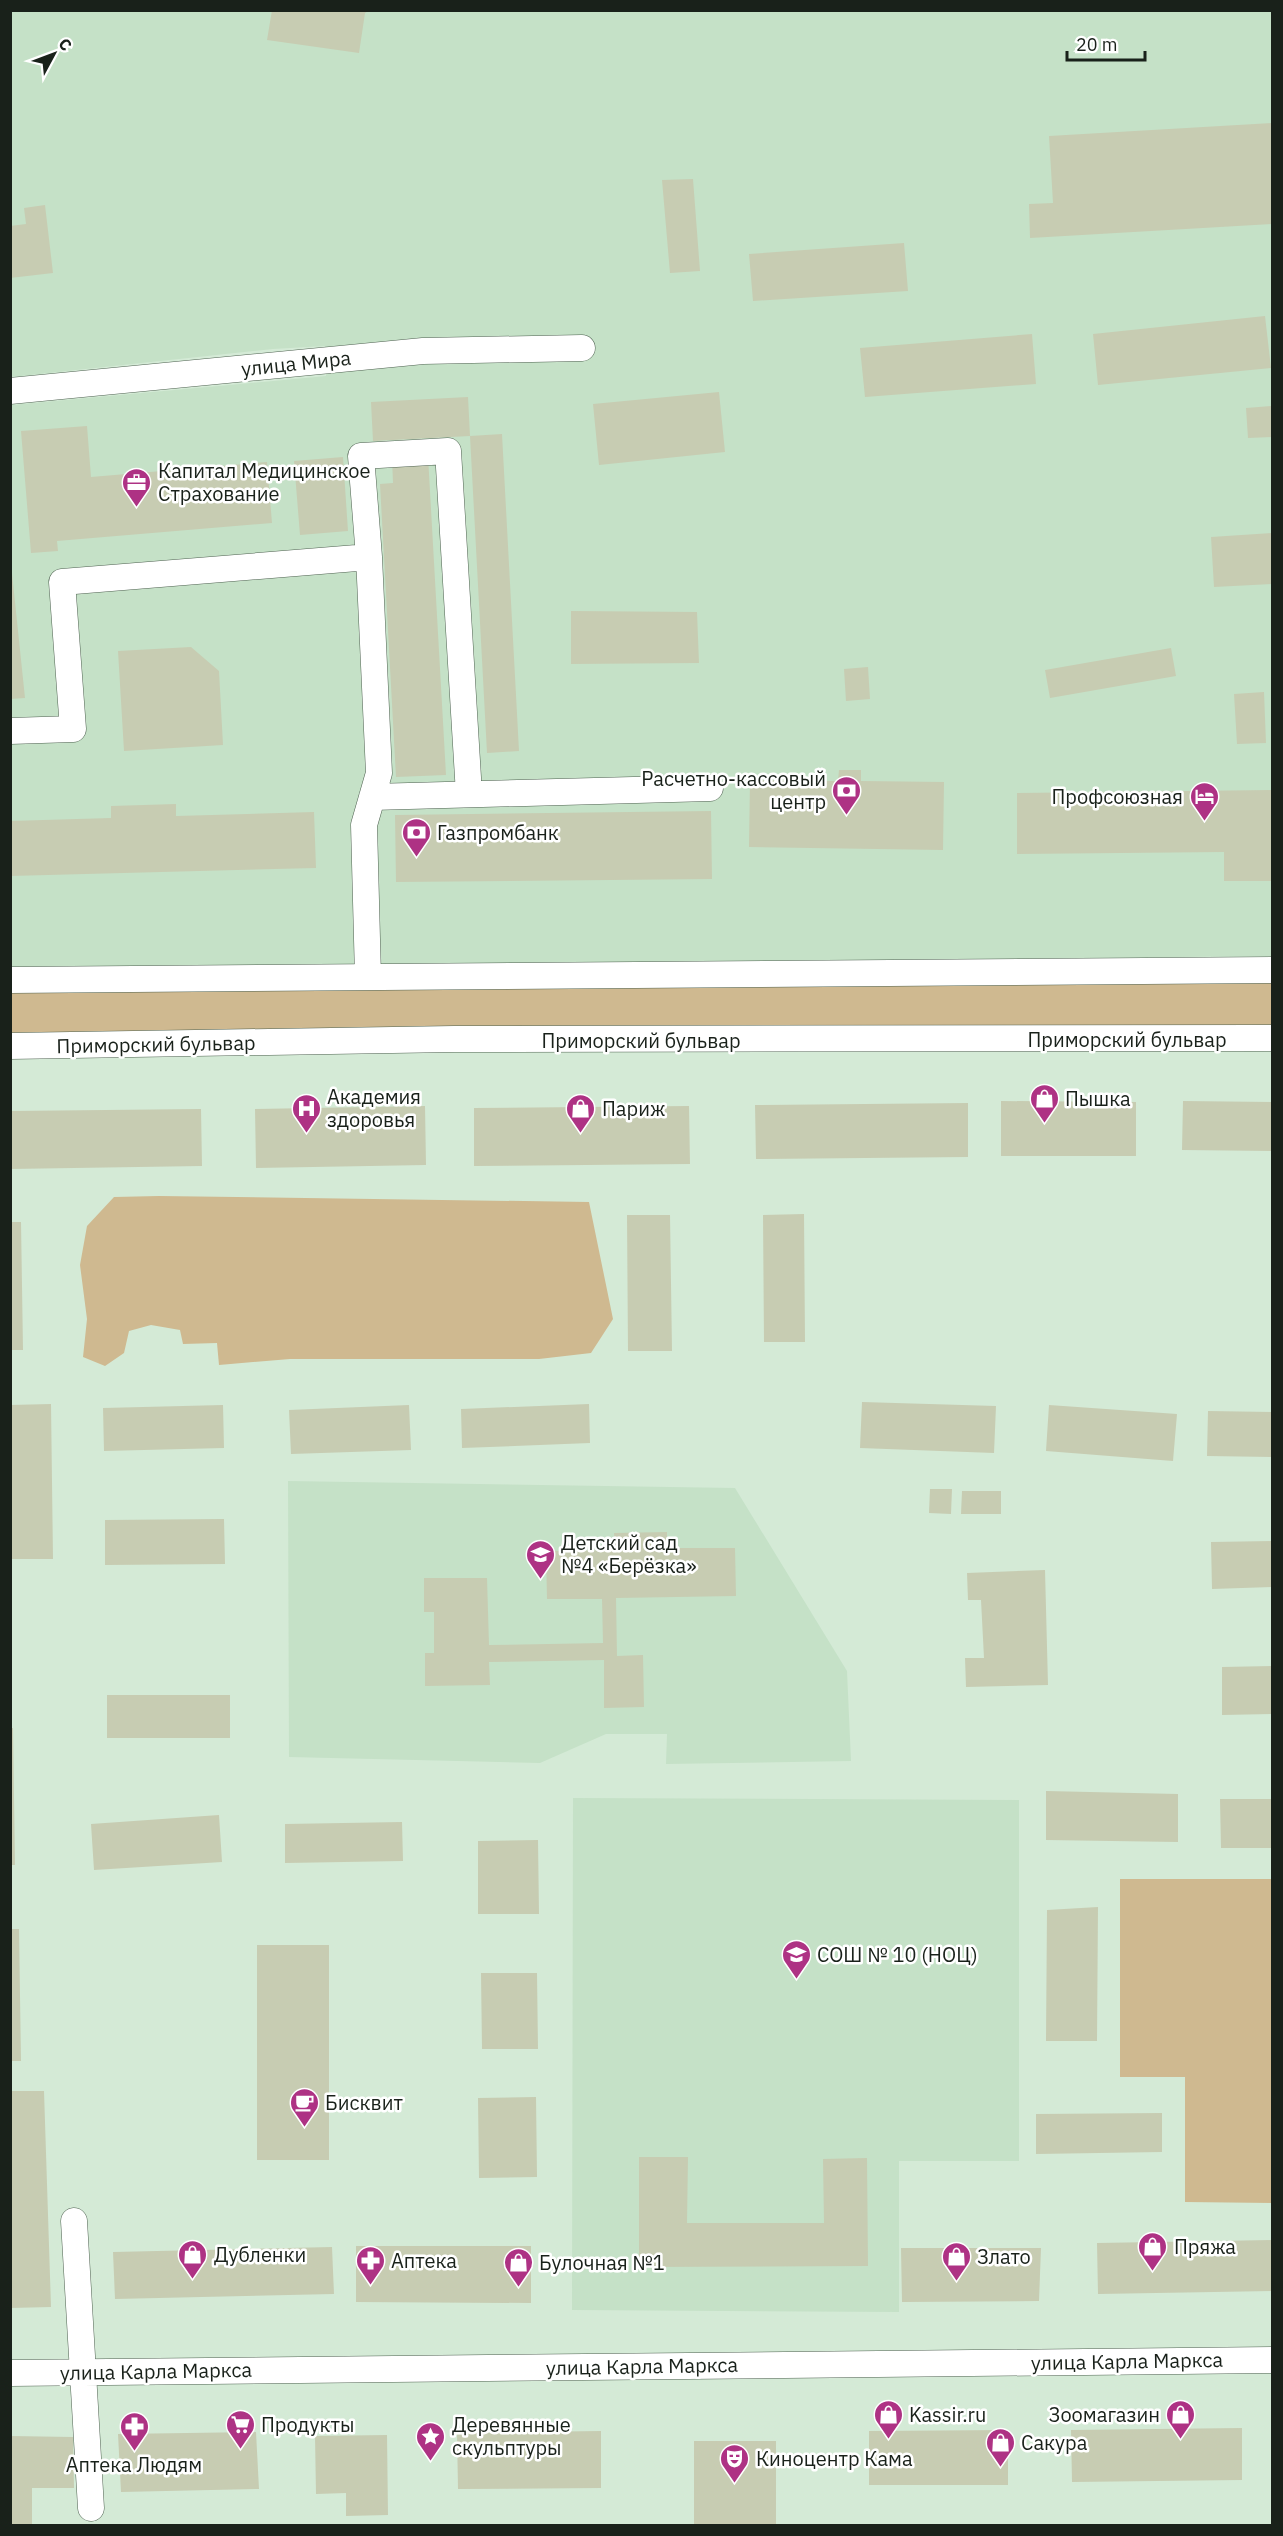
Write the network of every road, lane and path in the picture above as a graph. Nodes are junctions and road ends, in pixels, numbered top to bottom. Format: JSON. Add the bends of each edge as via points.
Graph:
{"nodes":[{"id":1,"x":582,"y":348,"type":"dead end"},
{"id":2,"x":10,"y":391,"type":"edge"},
{"id":3,"x":369,"y":557,"type":"junction"},
{"id":4,"x":10,"y":731,"type":"edge"},
{"id":5,"x":710,"y":788,"type":"dead end"},
{"id":6,"x":469,"y":794,"type":"junction"},
{"id":7,"x":372,"y":797,"type":"junction"},
{"id":8,"x":1272,"y":970,"type":"edge"},
{"id":9,"x":368,"y":977,"type":"junction"},
{"id":10,"x":10,"y":980,"type":"edge"},
{"id":11,"x":1272,"y":1038,"type":"edge"},
{"id":12,"x":10,"y":1046,"type":"edge"},
{"id":13,"x":74,"y":2221,"type":"dead end"},
{"id":14,"x":1272,"y":2360,"type":"edge"},
{"id":15,"x":83,"y":2372,"type":"junction"},
{"id":16,"x":10,"y":2373,"type":"edge"},
{"id":17,"x":91,"y":2508,"type":"dead end"}],
"edges":[{"from":1,"to":2,"type":"street","name":"улица Мира","via":[[423,351]]},
{"from":3,"to":4,"type":"street","via":[[62,582],[73,729]]},
{"from":3,"to":6,"type":"street","via":[[361,456],[448,451]]},
{"from":3,"to":7,"type":"street","via":[[379,773]]},
{"from":5,"to":6,"type":"street"},
{"from":6,"to":7,"type":"street"},
{"from":7,"to":9,"type":"street","via":[[364,825]]},
{"from":8,"to":9,"type":"street"},
{"from":9,"to":10,"type":"street"},
{"from":11,"to":12,"type":"street","name":"Приморский бульвар","via":[[454,1039]]},
{"from":13,"to":15,"type":"street"},
{"from":14,"to":15,"type":"street","name":"улица Карла Маркса"},
{"from":15,"to":16,"type":"street","name":"улица Карла Маркса"},
{"from":15,"to":17,"type":"street"}]}
